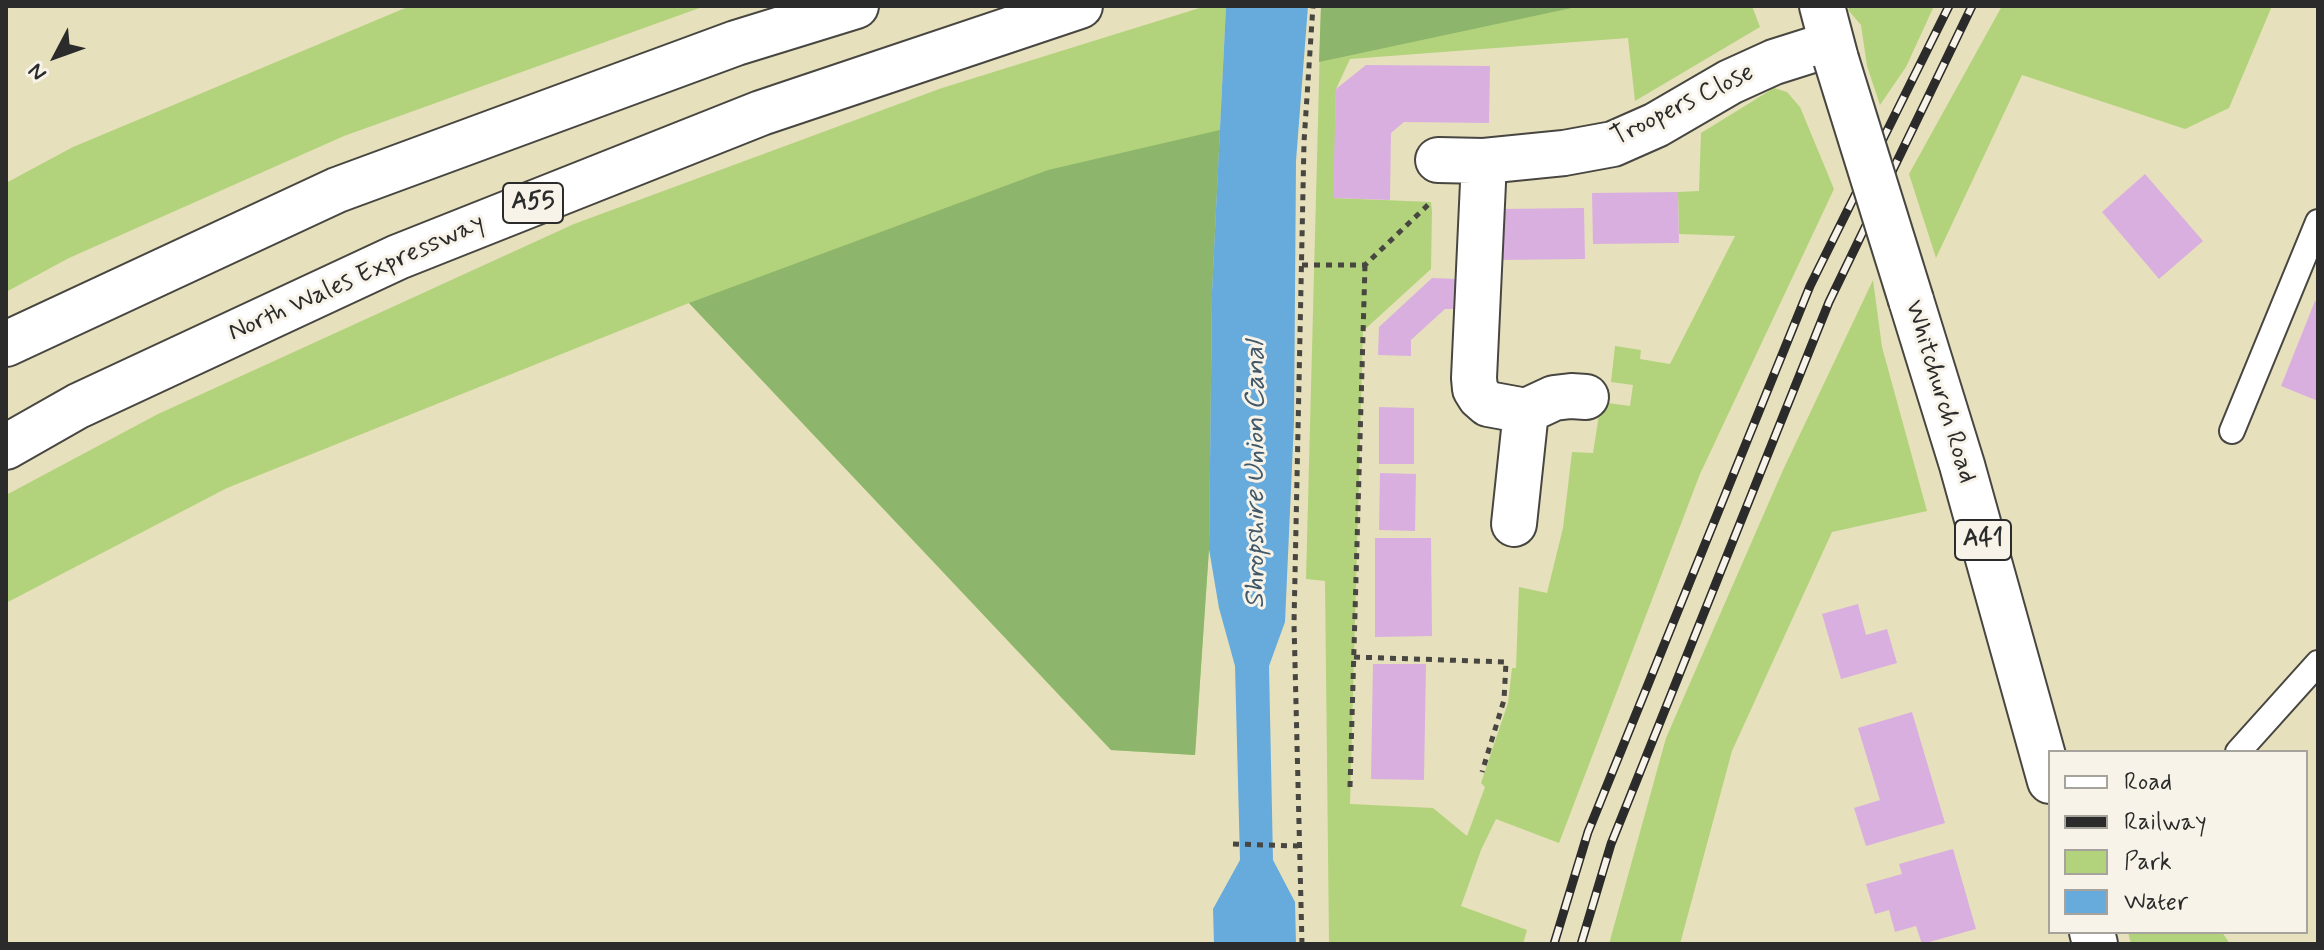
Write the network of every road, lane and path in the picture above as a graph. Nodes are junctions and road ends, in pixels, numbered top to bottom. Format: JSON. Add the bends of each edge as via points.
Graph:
{"nodes":[{"id":1,"x":856,"y":6,"type":"edge"},
{"id":2,"x":1080,"y":6,"type":"edge"},
{"id":3,"x":1313,"y":6,"type":"edge"},
{"id":4,"x":1830,"y":36,"type":"edge"},
{"id":5,"x":1465,"y":161,"type":"junction"},
{"id":6,"x":2318,"y":222,"type":"edge"},
{"id":7,"x":1302,"y":265,"type":"junction"},
{"id":8,"x":1365,"y":265,"type":"junction"},
{"id":9,"x":6,"y":344,"type":"edge"},
{"id":10,"x":1586,"y":397,"type":"dead end"},
{"id":11,"x":1526,"y":411,"type":"junction"},
{"id":12,"x":2232,"y":431,"type":"dead end"},
{"id":13,"x":6,"y":447,"type":"edge"},
{"id":14,"x":1514,"y":524,"type":"dead end"},
{"id":15,"x":1354,"y":657,"type":"junction"},
{"id":16,"x":2318,"y":663,"type":"edge"},
{"id":17,"x":2240,"y":750,"type":"edge"},
{"id":18,"x":1482,"y":772,"type":"dead end"},
{"id":19,"x":2048,"y":774,"type":"edge"},
{"id":20,"x":1350,"y":787,"type":"dead end"},
{"id":21,"x":1233,"y":844,"type":"dead end"},
{"id":22,"x":1298,"y":846,"type":"junction"},
{"id":23,"x":1302,"y":944,"type":"edge"}],
"edges":[{"from":1,"to":9,"type":"main road","via":[[736,43],[337,190]]},
{"from":2,"to":13,"type":"main road","name":"North Wales Expressway","number":"A55","via":[[761,113],[398,257],[78,406]]},
{"from":3,"to":7,"type":"path"},
{"from":4,"to":5,"type":"main road","name":"Troopers Close","via":[[1613,144]]},
{"from":4,"to":19,"type":"main road","name":"Whitchurch Road","number":"A41","bridge":true,"via":[[1962,465]]},
{"from":5,"to":8,"type":"path"},
{"from":5,"to":11,"type":"main road","via":[[1475,389],[1488,404]]},
{"from":6,"to":12,"type":"lane"},
{"from":7,"to":8,"type":"path"},
{"from":7,"to":22,"type":"path","via":[[1294,623]]},
{"from":8,"to":15,"type":"path"},
{"from":10,"to":11,"type":"main road","via":[[1554,398]]},
{"from":11,"to":14,"type":"main road"},
{"from":15,"to":18,"type":"path","via":[[1506,662],[1504,700]]},
{"from":15,"to":20,"type":"path"},
{"from":16,"to":17,"type":"lane"},
{"from":21,"to":22,"type":"path"},
{"from":22,"to":23,"type":"path"}]}
